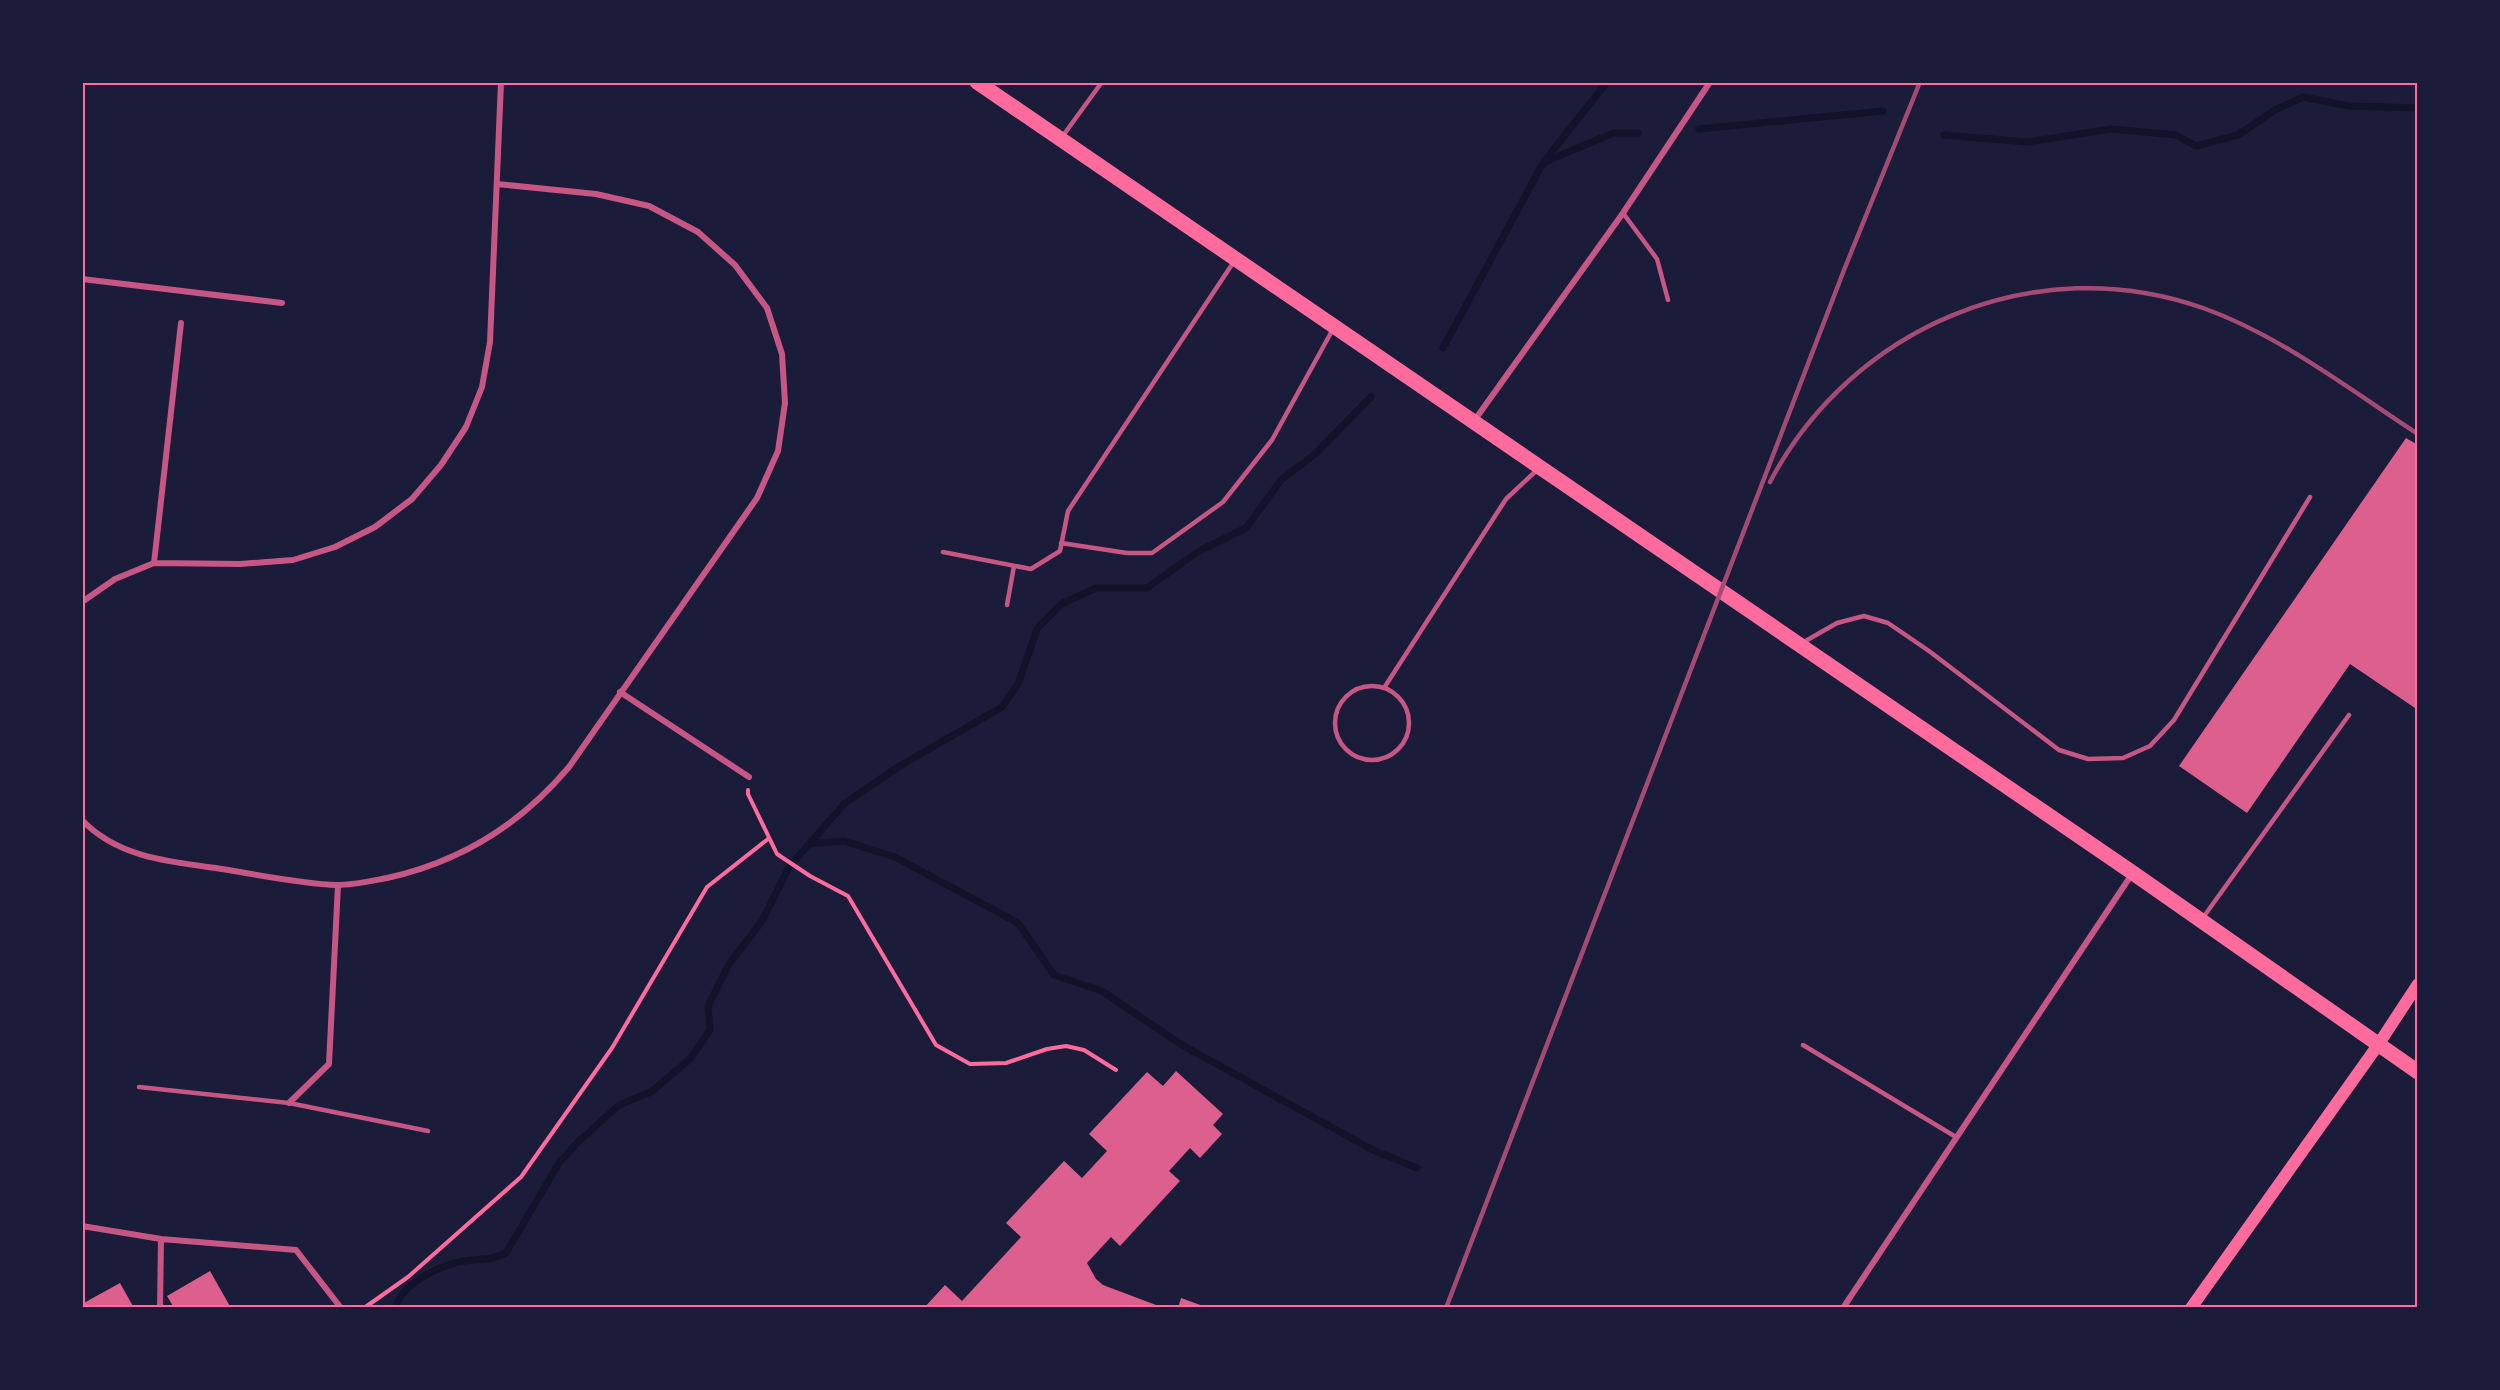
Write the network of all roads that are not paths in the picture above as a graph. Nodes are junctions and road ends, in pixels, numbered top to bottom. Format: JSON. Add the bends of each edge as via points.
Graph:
{"nodes":[{"id":1,"x":501,"y":82,"type":"edge"},
{"id":2,"x":977,"y":82,"type":"edge"},
{"id":3,"x":1102,"y":82,"type":"edge"},
{"id":4,"x":1710,"y":82,"type":"edge"},
{"id":5,"x":1060,"y":139,"type":"junction"},
{"id":6,"x":497,"y":184,"type":"junction"},
{"id":7,"x":1623,"y":213,"type":"junction"},
{"id":8,"x":1236,"y":260,"type":"junction"},
{"id":9,"x":82,"y":279,"type":"edge"},
{"id":10,"x":1668,"y":300,"type":"dead end"},
{"id":11,"x":282,"y":303,"type":"dead end"},
{"id":12,"x":181,"y":323,"type":"dead end"},
{"id":13,"x":1334,"y":326,"type":"junction"},
{"id":14,"x":1474,"y":422,"type":"junction"},
{"id":15,"x":1539,"y":467,"type":"junction"},
{"id":16,"x":2310,"y":497,"type":"dead end"},
{"id":17,"x":1061,"y":543,"type":"junction"},
{"id":18,"x":943,"y":552,"type":"dead end"},
{"id":19,"x":154,"y":563,"type":"junction"},
{"id":20,"x":1014,"y":566,"type":"junction"},
{"id":21,"x":82,"y":602,"type":"edge"},
{"id":22,"x":1007,"y":605,"type":"dead end"},
{"id":23,"x":1800,"y":645,"type":"junction"},
{"id":24,"x":1384,"y":688,"type":"junction"},
{"id":25,"x":620,"y":692,"type":"junction"},
{"id":26,"x":2349,"y":715,"type":"dead end"},
{"id":27,"x":749,"y":777,"type":"road end"},
{"id":28,"x":82,"y":820,"type":"edge"},
{"id":29,"x":2133,"y":873,"type":"junction"},
{"id":30,"x":338,"y":885,"type":"junction"},
{"id":31,"x":2201,"y":921,"type":"junction"},
{"id":32,"x":2418,"y":984,"type":"edge"},
{"id":33,"x":1803,"y":1045,"type":"dead end"},
{"id":34,"x":2378,"y":1045,"type":"junction"},
{"id":35,"x":2418,"y":1072,"type":"edge"},
{"id":36,"x":139,"y":1087,"type":"dead end"},
{"id":37,"x":289,"y":1102,"type":"junction"},
{"id":38,"x":428,"y":1131,"type":"dead end"},
{"id":39,"x":1956,"y":1137,"type":"junction"},
{"id":40,"x":82,"y":1226,"type":"edge"},
{"id":41,"x":161,"y":1239,"type":"junction"},
{"id":42,"x":160,"y":1308,"type":"edge"},
{"id":43,"x":341,"y":1308,"type":"edge"},
{"id":44,"x":1843,"y":1308,"type":"edge"},
{"id":45,"x":2191,"y":1308,"type":"edge"}],
"edges":[{"from":1,"to":6,"type":"street"},
{"from":2,"to":5,"type":"main road"},
{"from":3,"to":5,"type":"lane"},
{"from":4,"to":7,"type":"street"},
{"from":5,"to":8,"type":"main road"},
{"from":6,"to":19,"type":"street","via":[[490,342],[482,387],[466,427],[412,499],[375,527],[335,547],[293,560]]},
{"from":6,"to":25,"type":"street","via":[[596,194],[638,203],[698,232],[735,265],[767,308],[782,354],[785,403],[778,451],[757,498]]},
{"from":7,"to":10,"type":"lane","via":[[1657,259]]},
{"from":7,"to":14,"type":"street"},
{"from":8,"to":13,"type":"main road"},
{"from":8,"to":17,"type":"lane","via":[[1068,511]]},
{"from":9,"to":11,"type":"street"},
{"from":12,"to":19,"type":"street"},
{"from":13,"to":14,"type":"main road"},
{"from":13,"to":17,"type":"lane","via":[[1272,440],[1223,502],[1152,553]]},
{"from":14,"to":15,"type":"main road"},
{"from":15,"to":23,"type":"main road"},
{"from":15,"to":24,"type":"lane","via":[[1506,499]]},
{"from":16,"to":23,"type":"lane","via":[[2174,720],[2150,746],[2123,758],[2088,759],[2059,750],[1888,623],[1864,616],[1837,622]]},
{"from":17,"to":20,"type":"lane","via":[[1060,551],[1031,569]]},
{"from":18,"to":20,"type":"lane"},
{"from":19,"to":21,"type":"street","via":[[115,579]]},
{"from":20,"to":22,"type":"lane"},
{"from":23,"to":29,"type":"main road"},
{"from":24,"to":24,"type":"lane","via":[[1402,702],[1408,713],[1407,736],[1392,755],[1369,761],[1358,758],[1347,752],[1337,736],[1335,717],[1339,705],[1358,688]]},
{"from":25,"to":27,"type":"street"},
{"from":25,"to":30,"type":"street","via":[[548,792],[494,835],[435,864],[383,879]]},
{"from":26,"to":31,"type":"lane"},
{"from":28,"to":30,"type":"street","via":[[123,849],[157,860]]},
{"from":29,"to":31,"type":"main road"},
{"from":29,"to":39,"type":"street"},
{"from":30,"to":37,"type":"street","via":[[329,1064]]},
{"from":31,"to":34,"type":"main road"},
{"from":32,"to":34,"type":"main road"},
{"from":33,"to":39,"type":"lane"},
{"from":34,"to":35,"type":"main road"},
{"from":34,"to":45,"type":"main road"},
{"from":36,"to":37,"type":"lane"},
{"from":37,"to":38,"type":"lane"},
{"from":39,"to":44,"type":"street"},
{"from":40,"to":41,"type":"street"},
{"from":41,"to":42,"type":"street"},
{"from":41,"to":43,"type":"street","via":[[296,1250]]}]}
